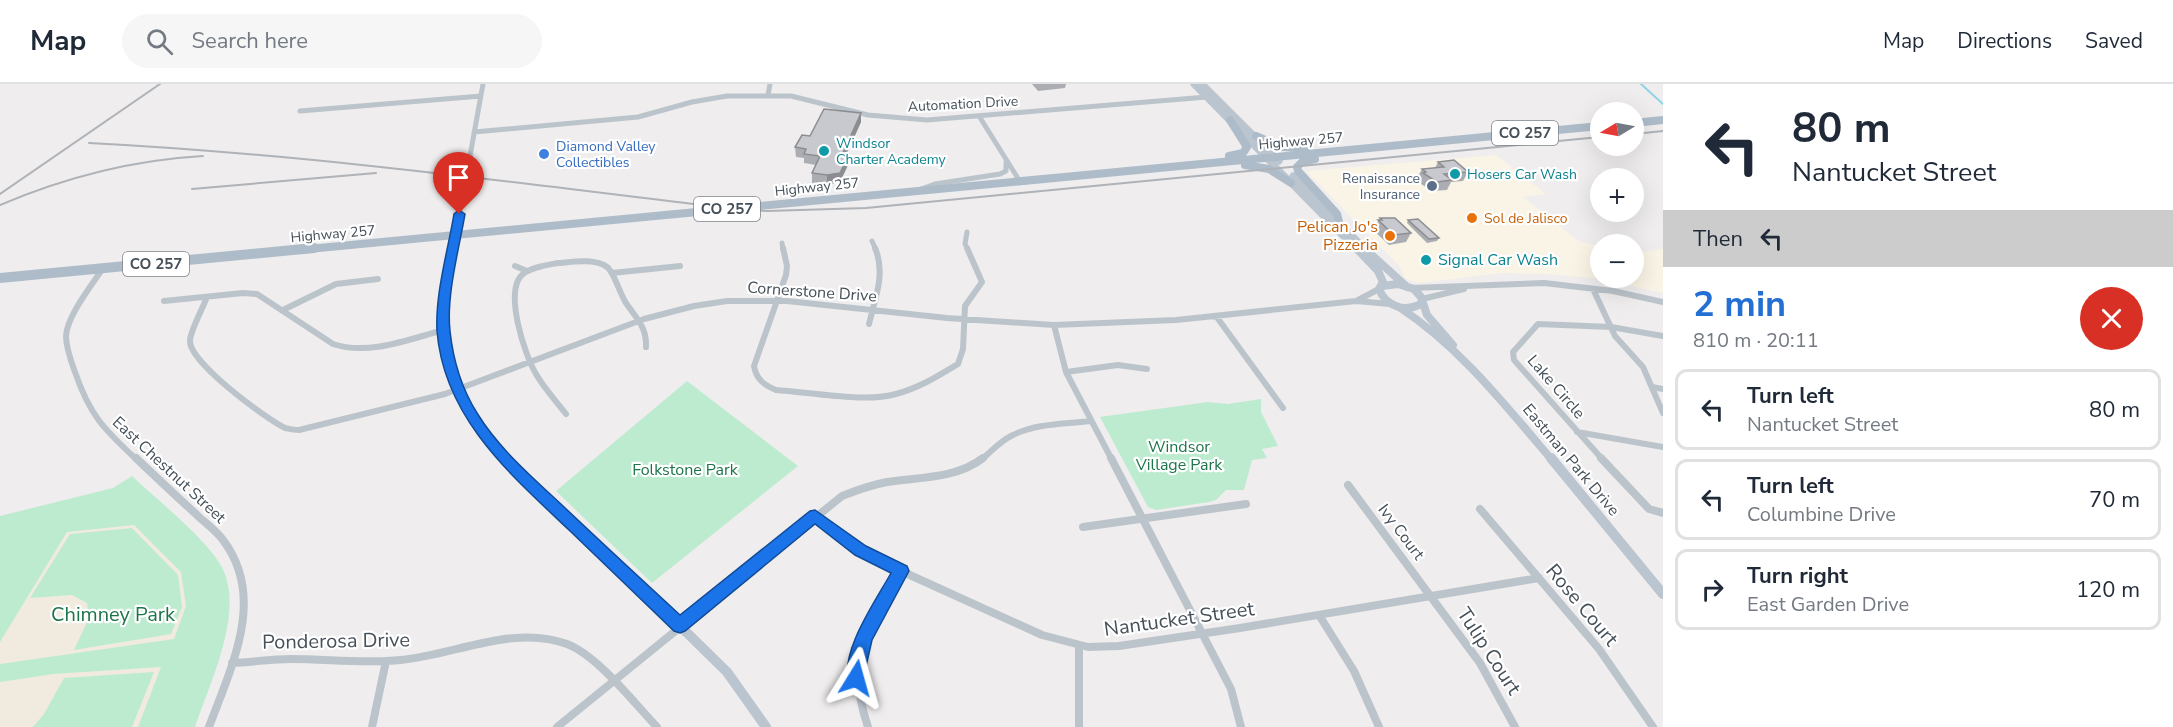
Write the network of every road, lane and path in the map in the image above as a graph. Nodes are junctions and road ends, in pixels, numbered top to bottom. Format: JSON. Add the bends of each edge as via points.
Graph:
{"nodes":[{"id":1,"x":483,"y":84,"type":"edge"},
{"id":2,"x":770,"y":84,"type":"edge"},
{"id":3,"x":1194,"y":84,"type":"edge"},
{"id":4,"x":1202,"y":84,"type":"edge"},
{"id":5,"x":768,"y":94,"type":"junction"},
{"id":6,"x":481,"y":96,"type":"junction"},
{"id":7,"x":1207,"y":98,"type":"junction"},
{"id":8,"x":300,"y":111,"type":"dead end"},
{"id":9,"x":979,"y":116,"type":"junction"},
{"id":10,"x":1230,"y":120,"type":"junction"},
{"id":11,"x":1663,"y":120,"type":"edge"},
{"id":12,"x":1644,"y":122,"type":"edge"},
{"id":13,"x":1590,"y":127,"type":"edge"},
{"id":14,"x":474,"y":132,"type":"junction"},
{"id":15,"x":1256,"y":136,"type":"junction"},
{"id":16,"x":1398,"y":146,"type":"junction"},
{"id":17,"x":1386,"y":147,"type":"junction"},
{"id":18,"x":1271,"y":158,"type":"junction"},
{"id":19,"x":1005,"y":162,"type":"junction"},
{"id":20,"x":1183,"y":165,"type":"junction"},
{"id":21,"x":1137,"y":170,"type":"junction"},
{"id":22,"x":1019,"y":180,"type":"junction"},
{"id":23,"x":1291,"y":183,"type":"junction"},
{"id":24,"x":916,"y":190,"type":"junction"},
{"id":25,"x":1339,"y":222,"type":"junction"},
{"id":26,"x":967,"y":232,"type":"dead end"},
{"id":27,"x":455,"y":236,"type":"junction"},
{"id":28,"x":872,"y":241,"type":"dead end"},
{"id":29,"x":782,"y":243,"type":"dead end"},
{"id":30,"x":515,"y":266,"type":"dead end"},
{"id":31,"x":680,"y":266,"type":"dead end"},
{"id":32,"x":103,"y":268,"type":"junction"},
{"id":33,"x":527,"y":271,"type":"junction"},
{"id":34,"x":612,"y":273,"type":"junction"},
{"id":35,"x":0,"y":278,"type":"edge"},
{"id":36,"x":378,"y":279,"type":"dead end"},
{"id":37,"x":1470,"y":286,"type":"junction"},
{"id":38,"x":1408,"y":287,"type":"junction"},
{"id":39,"x":1381,"y":288,"type":"junction"},
{"id":40,"x":1593,"y":289,"type":"junction"},
{"id":41,"x":207,"y":297,"type":"junction"},
{"id":42,"x":777,"y":300,"type":"junction"},
{"id":43,"x":1356,"y":300,"type":"junction"},
{"id":44,"x":164,"y":301,"type":"dead end"},
{"id":45,"x":1422,"y":301,"type":"junction"},
{"id":46,"x":1663,"y":302,"type":"edge"},
{"id":47,"x":1396,"y":305,"type":"junction"},
{"id":48,"x":283,"y":310,"type":"junction"},
{"id":49,"x":872,"y":310,"type":"junction"},
{"id":50,"x":1216,"y":316,"type":"junction"},
{"id":51,"x":964,"y":320,"type":"junction"},
{"id":52,"x":638,"y":321,"type":"junction"},
{"id":53,"x":869,"y":324,"type":"dead end"},
{"id":54,"x":1054,"y":324,"type":"junction"},
{"id":55,"x":1611,"y":327,"type":"junction"},
{"id":56,"x":444,"y":330,"type":"junction"},
{"id":57,"x":1663,"y":336,"type":"edge"},
{"id":58,"x":646,"y":347,"type":"dead end"},
{"id":59,"x":1454,"y":347,"type":"junction"},
{"id":60,"x":530,"y":363,"type":"junction"},
{"id":61,"x":1147,"y":369,"type":"dead end"},
{"id":62,"x":1066,"y":372,"type":"junction"},
{"id":63,"x":1652,"y":387,"type":"junction"},
{"id":64,"x":1663,"y":389,"type":"edge"},
{"id":65,"x":458,"y":390,"type":"junction"},
{"id":66,"x":1283,"y":408,"type":"dead end"},
{"id":67,"x":1663,"y":413,"type":"edge"},
{"id":68,"x":566,"y":414,"type":"dead end"},
{"id":69,"x":1091,"y":421,"type":"junction"},
{"id":70,"x":1577,"y":432,"type":"junction"},
{"id":71,"x":1663,"y":447,"type":"edge"},
{"id":72,"x":1348,"y":485,"type":"dead end"},
{"id":73,"x":1246,"y":504,"type":"dead end"},
{"id":74,"x":1480,"y":509,"type":"dead end"},
{"id":75,"x":1663,"y":513,"type":"edge"},
{"id":76,"x":815,"y":516,"type":"junction"},
{"id":77,"x":1143,"y":519,"type":"junction"},
{"id":78,"x":1083,"y":527,"type":"dead end"},
{"id":79,"x":901,"y":571,"type":"junction"},
{"id":80,"x":1539,"y":578,"type":"junction"},
{"id":81,"x":1663,"y":594,"type":"edge"},
{"id":82,"x":1431,"y":597,"type":"junction"},
{"id":83,"x":1319,"y":615,"type":"junction"},
{"id":84,"x":680,"y":626,"type":"junction"},
{"id":85,"x":1203,"y":633,"type":"junction"},
{"id":86,"x":1079,"y":646,"type":"junction"},
{"id":87,"x":386,"y":661,"type":"junction"},
{"id":88,"x":232,"y":663,"type":"junction"},
{"id":89,"x":614,"y":680,"type":"junction"},
{"id":90,"x":209,"y":727,"type":"edge"},
{"id":91,"x":372,"y":727,"type":"edge"},
{"id":92,"x":557,"y":727,"type":"edge"},
{"id":93,"x":657,"y":727,"type":"edge"},
{"id":94,"x":766,"y":727,"type":"edge"},
{"id":95,"x":868,"y":727,"type":"edge"},
{"id":96,"x":1079,"y":727,"type":"edge"},
{"id":97,"x":1241,"y":727,"type":"edge"},
{"id":98,"x":1379,"y":727,"type":"edge"},
{"id":99,"x":1515,"y":727,"type":"edge"},
{"id":100,"x":1653,"y":727,"type":"edge"}],
"edges":[{"from":1,"to":6,"type":"street"},
{"from":2,"to":5,"type":"street"},
{"from":3,"to":7,"type":"street"},
{"from":4,"to":15,"type":"street"},
{"from":5,"to":9,"type":"street","name":"Automation Drive","via":[[892,118]]},
{"from":5,"to":14,"type":"street","name":"Automation Drive","via":[[727,96],[621,119]]},
{"from":6,"to":8,"type":"street"},
{"from":6,"to":14,"type":"street"},
{"from":7,"to":9,"type":"street","name":"Automation Drive"},
{"from":7,"to":10,"type":"street"},
{"from":9,"to":19,"type":"street"},
{"from":10,"to":18,"type":"street"},
{"from":10,"to":20,"type":"main road","via":[[1246,143],[1243,153]]},
{"from":11,"to":12,"type":"main road"},
{"from":13,"to":16,"type":"main road","name":"Highway 257","number":"CO 257"},
{"from":14,"to":27,"type":"street"},
{"from":15,"to":17,"type":"main road","via":[[1287,148]]},
{"from":15,"to":18,"type":"street"},
{"from":16,"to":17,"type":"main road","name":"Highway 257","number":"CO 257"},
{"from":16,"to":25,"type":"main road","via":[[1310,159],[1298,165],[1300,175],[1337,214]]},
{"from":17,"to":18,"type":"main road","name":"Highway 257","number":"CO 257"},
{"from":18,"to":20,"type":"main road","name":"Highway 257","number":"CO 257"},
{"from":18,"to":23,"type":"street"},
{"from":18,"to":25,"type":"street"},
{"from":19,"to":22,"type":"street"},
{"from":19,"to":24,"type":"street","via":[[1006,171],[1000,174]]},
{"from":20,"to":21,"type":"main road","name":"Highway 257","number":"CO 257"},
{"from":21,"to":22,"type":"main road","name":"Highway 257","number":"CO 257"},
{"from":21,"to":23,"type":"main road","via":[[1170,172],[1256,166]]},
{"from":22,"to":24,"type":"main road","name":"Highway 257","number":"CO 257"},
{"from":23,"to":39,"type":"street","via":[[1378,271]]},
{"from":24,"to":27,"type":"main road","name":"Highway 257","number":"CO 257"},
{"from":25,"to":38,"type":"street","via":[[1387,272]]},
{"from":26,"to":51,"type":"street","via":[[964,244],[982,282],[966,303]]},
{"from":27,"to":32,"type":"main road","name":"Highway 257","number":"CO 257"},
{"from":27,"to":56,"type":"street"},
{"from":28,"to":49,"type":"street","via":[[881,261]]},
{"from":29,"to":42,"type":"street","via":[[787,269]]},
{"from":30,"to":33,"type":"street"},
{"from":31,"to":34,"type":"street"},
{"from":32,"to":35,"type":"main road","name":"Highway 257","number":"CO 257"},
{"from":32,"to":88,"type":"street","name":"East Chestnut Street","via":[[69,326],[69,355],[85,401],[104,429],[234,553],[242,570],[246,614]]},
{"from":33,"to":34,"type":"street","via":[[549,264],[588,261],[604,265]]},
{"from":33,"to":60,"type":"street","via":[[515,288],[515,311]]},
{"from":34,"to":52,"type":"street","via":[[619,293]]},
{"from":36,"to":48,"type":"street","via":[[336,284]]},
{"from":37,"to":38,"type":"street"},
{"from":37,"to":40,"type":"street","via":[[1530,283]]},
{"from":37,"to":45,"type":"street"},
{"from":38,"to":39,"type":"street","via":[[1390,284]]},
{"from":38,"to":45,"type":"street","name":"Eastman Park Drive"},
{"from":39,"to":43,"type":"street","name":"Cornerstone Drive"},
{"from":39,"to":47,"type":"street","name":"Eastman Park Drive","via":[[1382,297]]},
{"from":40,"to":46,"type":"street"},
{"from":40,"to":55,"type":"street"},
{"from":41,"to":44,"type":"street"},
{"from":41,"to":48,"type":"street","via":[[257,294]]},
{"from":41,"to":65,"type":"street","name":"Cornerstone Drive","via":[[190,341],[195,357],[283,427],[309,429]]},
{"from":42,"to":49,"type":"street","name":"Cornerstone Drive"},
{"from":42,"to":51,"type":"street","via":[[754,370],[768,388],[781,391],[871,397],[921,386],[958,364]]},
{"from":42,"to":52,"type":"street","name":"Cornerstone Drive","via":[[710,303]]},
{"from":43,"to":47,"type":"street","name":"Cornerstone Drive"},
{"from":43,"to":50,"type":"street","name":"Cornerstone Drive"},
{"from":45,"to":47,"type":"street","via":[[1411,308]]},
{"from":45,"to":59,"type":"street","name":"Eastman Park Drive","via":[[1426,314],[1447,334]]},
{"from":47,"to":59,"type":"street","name":"Eastman Park Drive"},
{"from":48,"to":56,"type":"street","via":[[346,349],[363,349]]},
{"from":49,"to":51,"type":"street","name":"Cornerstone Drive"},
{"from":49,"to":53,"type":"street"},
{"from":50,"to":54,"type":"street","name":"Cornerstone Drive"},
{"from":50,"to":66,"type":"street"},
{"from":51,"to":54,"type":"street","name":"Cornerstone Drive"},
{"from":52,"to":58,"type":"street","via":[[647,334]]},
{"from":52,"to":60,"type":"street","name":"Cornerstone Drive"},
{"from":54,"to":62,"type":"street"},
{"from":55,"to":57,"type":"street"},
{"from":55,"to":63,"type":"street","via":[[1643,368]]},
{"from":55,"to":70,"type":"street","name":"Lake Circle","via":[[1538,324],[1513,352],[1514,360]]},
{"from":56,"to":65,"type":"street"},
{"from":59,"to":81,"type":"street","name":"Eastman Park Drive"},
{"from":60,"to":65,"type":"street","name":"Cornerstone Drive"},
{"from":60,"to":68,"type":"street"},
{"from":61,"to":62,"type":"street","via":[[1132,365]]},
{"from":62,"to":69,"type":"street"},
{"from":63,"to":64,"type":"street"},
{"from":63,"to":67,"type":"street"},
{"from":65,"to":84,"type":"street","via":[[491,444]]},
{"from":69,"to":76,"type":"street","via":[[1018,433],[973,466],[954,473],[868,485],[842,496]]},
{"from":69,"to":77,"type":"street"},
{"from":70,"to":71,"type":"street"},
{"from":70,"to":75,"type":"street","name":"Lake Circle","via":[[1634,495],[1649,509]]},
{"from":72,"to":82,"type":"street","name":"Ivy Court"},
{"from":73,"to":77,"type":"street"},
{"from":74,"to":80,"type":"street","name":"Rose Court"},
{"from":76,"to":79,"type":"street","name":"Nantucket Street","via":[[861,550]]},
{"from":76,"to":84,"type":"street"},
{"from":77,"to":78,"type":"street"},
{"from":77,"to":85,"type":"street"},
{"from":79,"to":86,"type":"street","name":"Nantucket Street","via":[[1042,635]]},
{"from":79,"to":95,"type":"street","via":[[864,638],[857,660],[857,690]]},
{"from":80,"to":82,"type":"street","name":"Nantucket Street"},
{"from":80,"to":100,"type":"street","name":"Rose Court","via":[[1599,649]]},
{"from":82,"to":83,"type":"street","name":"Nantucket Street"},
{"from":82,"to":99,"type":"street","name":"Tulip Court","via":[[1480,663]]},
{"from":83,"to":85,"type":"street","name":"Nantucket Street"},
{"from":83,"to":98,"type":"street","via":[[1354,671]]},
{"from":84,"to":89,"type":"street"},
{"from":84,"to":94,"type":"street","via":[[727,672]]},
{"from":85,"to":86,"type":"street","name":"Nantucket Street","via":[[1119,646]]},
{"from":85,"to":97,"type":"street","via":[[1232,689]]},
{"from":86,"to":96,"type":"street"},
{"from":87,"to":88,"type":"street","name":"Ponderosa Drive","via":[[290,659]]},
{"from":87,"to":89,"type":"street","name":"Ponderosa Drive","via":[[440,654],[496,640],[537,637],[576,648]]},
{"from":87,"to":91,"type":"street"},
{"from":88,"to":90,"type":"street","name":"East Chestnut Street"},
{"from":89,"to":92,"type":"street"},
{"from":89,"to":93,"type":"street","name":"Ponderosa Drive"}]}
